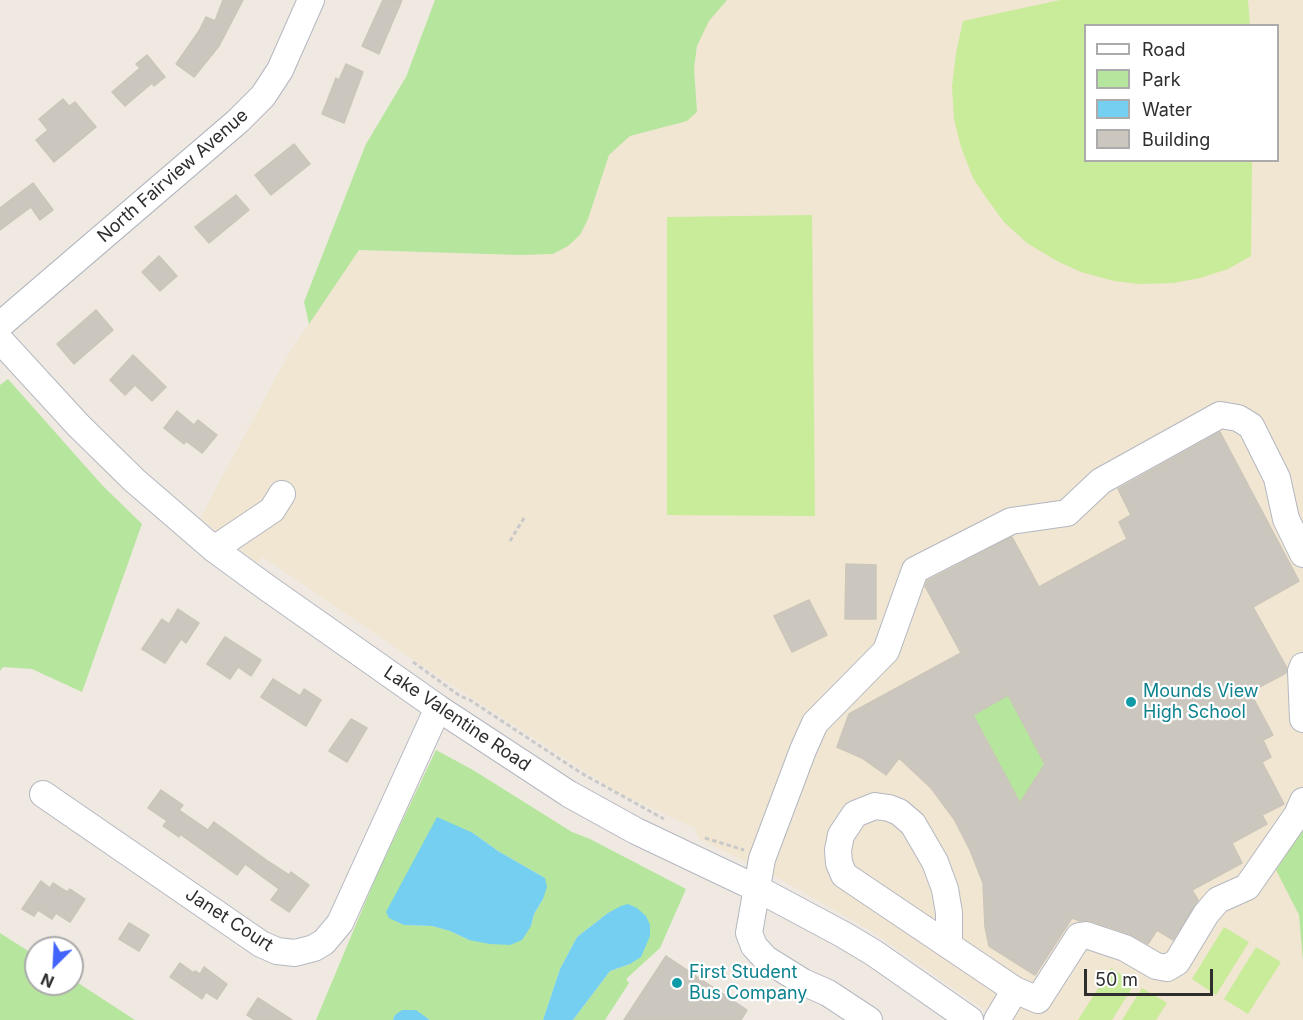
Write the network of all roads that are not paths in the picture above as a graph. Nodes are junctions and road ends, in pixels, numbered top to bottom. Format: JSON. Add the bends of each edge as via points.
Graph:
{"nodes":[{"id":1,"x":311,"y":0,"type":"edge"},
{"id":2,"x":0,"y":325,"type":"edge"},
{"id":3,"x":0,"y":340,"type":"edge"},
{"id":4,"x":288,"y":499,"type":"dead end"},
{"id":5,"x":1303,"y":554,"type":"edge"},
{"id":6,"x":223,"y":555,"type":"junction"},
{"id":7,"x":1303,"y":666,"type":"edge"},
{"id":8,"x":438,"y":708,"type":"junction"},
{"id":9,"x":1303,"y":719,"type":"edge"},
{"id":10,"x":43,"y":794,"type":"dead end"},
{"id":11,"x":1303,"y":801,"type":"edge"},
{"id":12,"x":758,"y":890,"type":"junction"},
{"id":13,"x":949,"y":944,"type":"junction"},
{"id":14,"x":1015,"y":990,"type":"junction"},
{"id":15,"x":869,"y":1020,"type":"edge"},
{"id":16,"x":970,"y":1020,"type":"edge"},
{"id":17,"x":997,"y":1020,"type":"edge"}],
"edges":[{"from":1,"to":2,"type":"street","name":"North Fairview Avenue","via":[[280,70],[263,96]]},
{"from":3,"to":6,"type":"street","name":"Lake Valentine Road","via":[[134,480]]},
{"from":4,"to":6,"type":"street"},
{"from":5,"to":12,"type":"street","via":[[1286,519],[1277,478],[1251,426],[1238,418],[1220,415],[1101,481],[1067,513],[1011,521],[915,570],[886,651],[815,723],[762,859]]},
{"from":6,"to":8,"type":"street","name":"Lake Valentine Road"},
{"from":7,"to":9,"type":"street"},
{"from":8,"to":10,"type":"street","name":"Janet Court","via":[[340,923],[324,942],[295,953],[261,944]]},
{"from":8,"to":12,"type":"street","name":"Lake Valentine Road","via":[[600,813]]},
{"from":11,"to":14,"type":"street","via":[[1247,886],[1218,900],[1177,962],[1167,968],[1156,966],[1125,948],[1079,936],[1038,1000]]},
{"from":12,"to":15,"type":"street","via":[[749,933],[754,946],[766,959]]},
{"from":12,"to":16,"type":"street","name":"Lake Valentine Road","via":[[874,953]]},
{"from":13,"to":13,"type":"street","via":[[945,889],[913,824],[889,808],[876,806],[855,814],[841,835],[838,849],[844,875]]},
{"from":13,"to":14,"type":"street"},
{"from":14,"to":17,"type":"street"}]}
